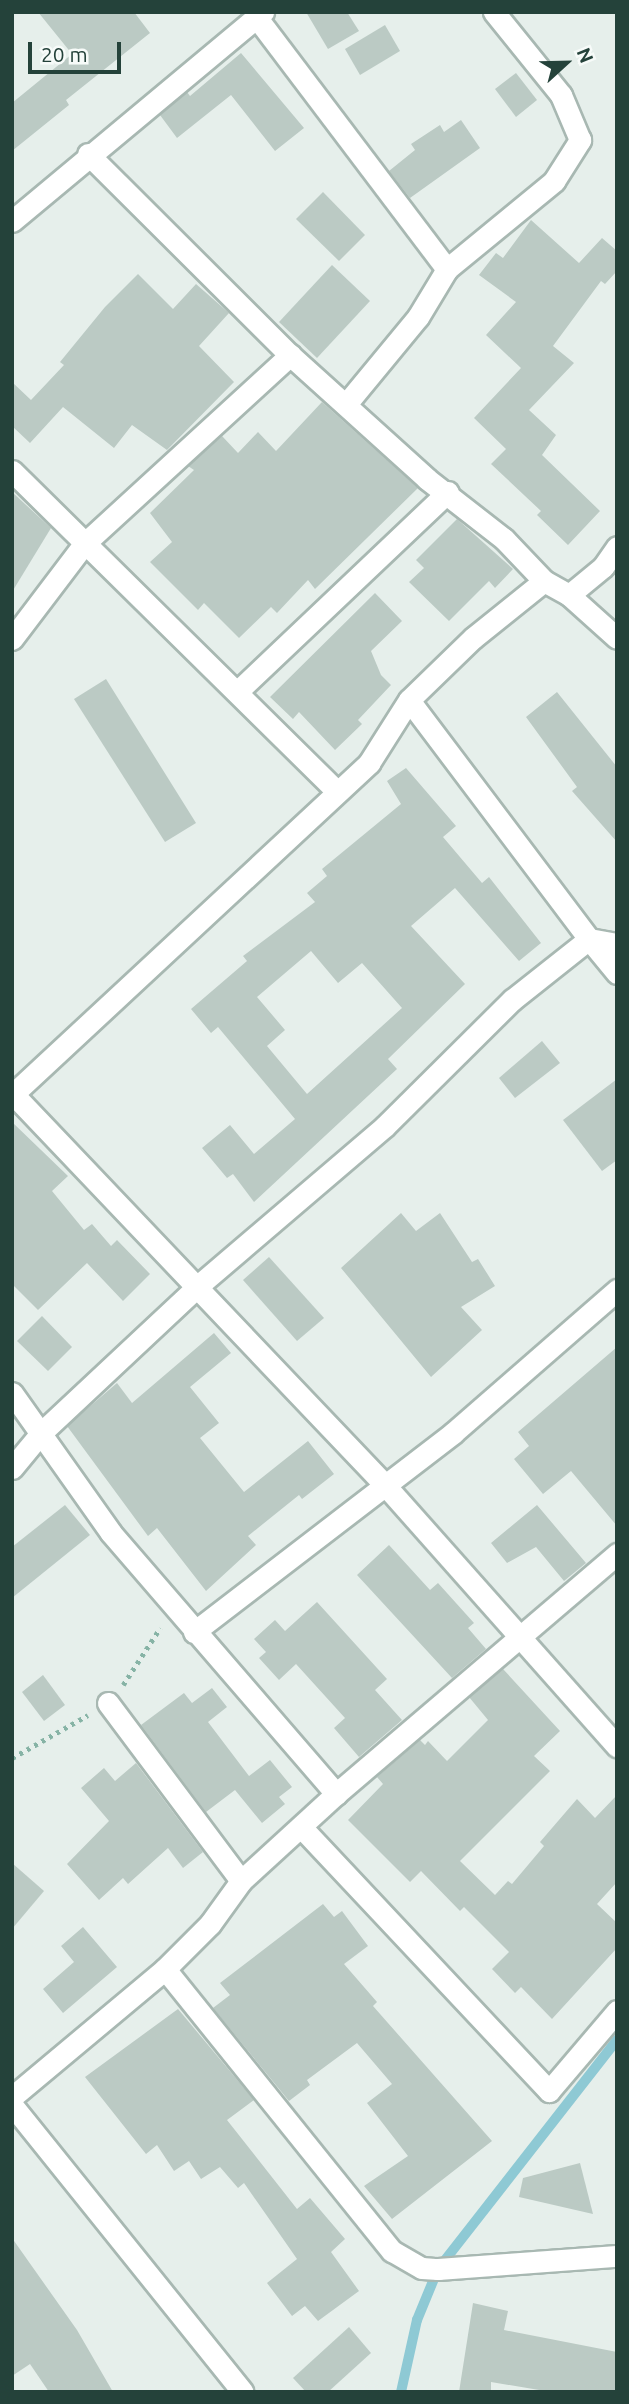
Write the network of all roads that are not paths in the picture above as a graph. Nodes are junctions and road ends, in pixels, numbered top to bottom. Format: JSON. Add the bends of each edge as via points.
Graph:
{"nodes":[{"id":1,"x":494,"y":12,"type":"edge"},
{"id":2,"x":260,"y":15,"type":"edge"},
{"id":3,"x":88,"y":154,"type":"junction"},
{"id":4,"x":12,"y":221,"type":"edge"},
{"id":5,"x":447,"y":269,"type":"junction"},
{"id":6,"x":290,"y":355,"type":"junction"},
{"id":7,"x":347,"y":403,"type":"junction"},
{"id":8,"x":12,"y":471,"type":"edge"},
{"id":9,"x":448,"y":492,"type":"junction"},
{"id":10,"x":85,"y":544,"type":"junction"},
{"id":11,"x":617,"y":547,"type":"edge"},
{"id":12,"x":544,"y":581,"type":"junction"},
{"id":13,"x":569,"y":595,"type":"junction"},
{"id":14,"x":12,"y":639,"type":"edge"},
{"id":15,"x":617,"y":639,"type":"edge"},
{"id":16,"x":238,"y":691,"type":"junction"},
{"id":17,"x":409,"y":700,"type":"junction"},
{"id":18,"x":337,"y":792,"type":"junction"},
{"id":19,"x":589,"y":939,"type":"junction"},
{"id":20,"x":617,"y":944,"type":"edge"},
{"id":21,"x":617,"y":974,"type":"edge"},
{"id":22,"x":13,"y":1094,"type":"edge"},
{"id":23,"x":199,"y":1285,"type":"junction"},
{"id":24,"x":617,"y":1290,"type":"edge"},
{"id":25,"x":12,"y":1394,"type":"edge"},
{"id":26,"x":41,"y":1433,"type":"junction"},
{"id":27,"x":12,"y":1468,"type":"edge"},
{"id":28,"x":384,"y":1484,"type":"junction"},
{"id":29,"x":617,"y":1554,"type":"edge"},
{"id":30,"x":194,"y":1632,"type":"junction"},
{"id":31,"x":520,"y":1640,"type":"junction"},
{"id":32,"x":108,"y":1703,"type":"dead end"},
{"id":33,"x":617,"y":1746,"type":"edge"},
{"id":34,"x":336,"y":1794,"type":"junction"},
{"id":35,"x":302,"y":1828,"type":"junction"},
{"id":36,"x":241,"y":1881,"type":"junction"},
{"id":37,"x":165,"y":1969,"type":"junction"},
{"id":38,"x":617,"y":2011,"type":"edge"},
{"id":39,"x":12,"y":2097,"type":"edge"},
{"id":40,"x":12,"y":2105,"type":"edge"},
{"id":41,"x":617,"y":2256,"type":"edge"},
{"id":42,"x":243,"y":2392,"type":"edge"}],
"edges":[{"from":1,"to":5,"type":"street","via":[[561,95],[580,140],[554,181]]},
{"from":2,"to":3,"type":"street"},
{"from":2,"to":5,"type":"street"},
{"from":3,"to":4,"type":"street"},
{"from":3,"to":6,"type":"street"},
{"from":5,"to":7,"type":"street","via":[[418,317]]},
{"from":6,"to":7,"type":"street"},
{"from":6,"to":10,"type":"street"},
{"from":7,"to":9,"type":"street"},
{"from":8,"to":10,"type":"street"},
{"from":9,"to":12,"type":"street","via":[[504,539]]},
{"from":9,"to":16,"type":"street"},
{"from":10,"to":14,"type":"street"},
{"from":10,"to":16,"type":"street"},
{"from":11,"to":13,"type":"street","via":[[603,567]]},
{"from":12,"to":13,"type":"street"},
{"from":12,"to":17,"type":"street","via":[[473,638]]},
{"from":13,"to":15,"type":"street"},
{"from":16,"to":18,"type":"street"},
{"from":17,"to":18,"type":"street","via":[[369,763]]},
{"from":17,"to":19,"type":"street"},
{"from":18,"to":22,"type":"street"},
{"from":19,"to":20,"type":"street"},
{"from":19,"to":21,"type":"street"},
{"from":19,"to":23,"type":"street","via":[[512,1000],[385,1125]]},
{"from":22,"to":23,"type":"street"},
{"from":23,"to":26,"type":"street"},
{"from":23,"to":28,"type":"street"},
{"from":24,"to":28,"type":"street","via":[[453,1433]]},
{"from":25,"to":26,"type":"street"},
{"from":26,"to":27,"type":"street"},
{"from":26,"to":30,"type":"street","via":[[111,1533]]},
{"from":28,"to":30,"type":"street"},
{"from":28,"to":31,"type":"street"},
{"from":29,"to":31,"type":"street"},
{"from":30,"to":34,"type":"street"},
{"from":31,"to":33,"type":"street"},
{"from":31,"to":34,"type":"street"},
{"from":32,"to":36,"type":"street"},
{"from":34,"to":35,"type":"street"},
{"from":35,"to":36,"type":"street"},
{"from":35,"to":38,"type":"street","via":[[550,2091]]},
{"from":36,"to":37,"type":"street","via":[[210,1924]]},
{"from":37,"to":39,"type":"street"},
{"from":37,"to":41,"type":"street","via":[[392,2251],[422,2268],[438,2269]]},
{"from":40,"to":42,"type":"street"}]}
